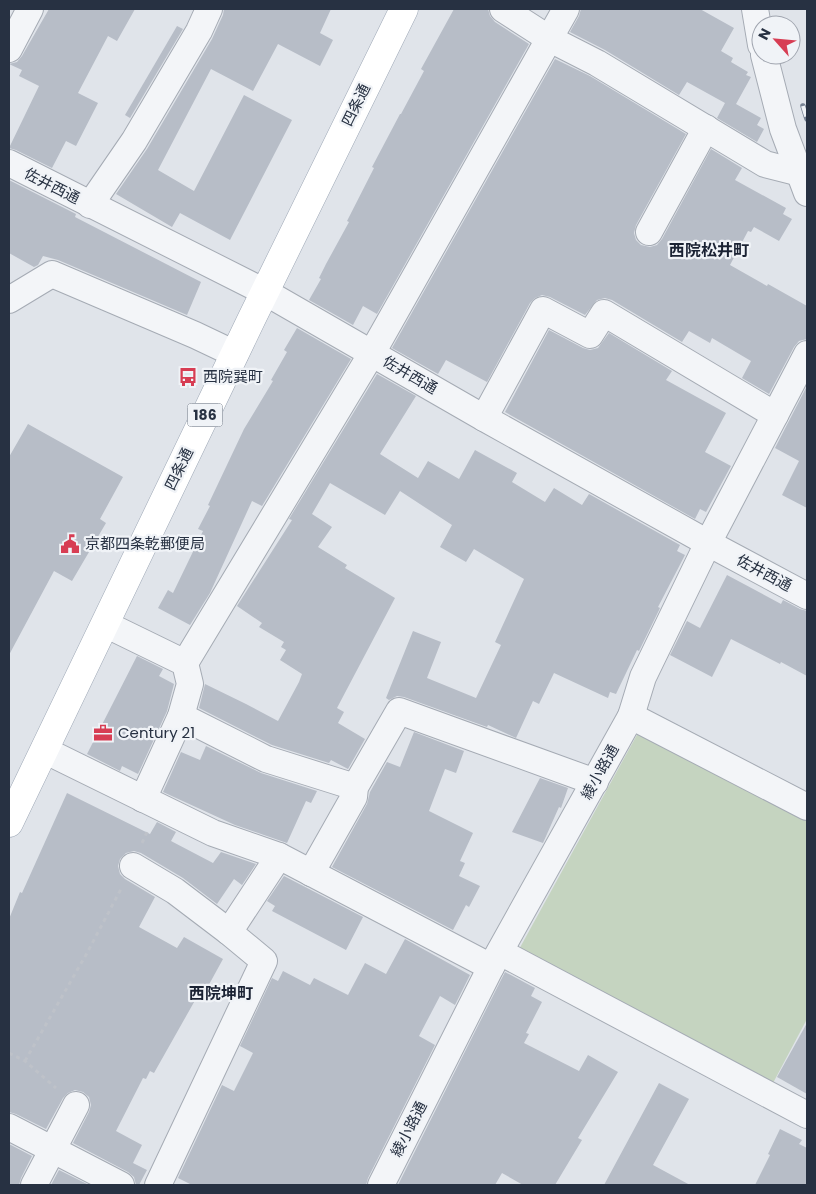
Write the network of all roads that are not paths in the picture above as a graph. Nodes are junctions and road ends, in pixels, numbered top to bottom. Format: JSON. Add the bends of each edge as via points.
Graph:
{"nodes":[{"id":1,"x":30,"y":9,"type":"edge"},
{"id":2,"x":209,"y":9,"type":"edge"},
{"id":3,"x":404,"y":9,"type":"edge"},
{"id":4,"x":503,"y":9,"type":"edge"},
{"id":5,"x":566,"y":9,"type":"edge"},
{"id":6,"x":548,"y":38,"type":"junction"},
{"id":7,"x":9,"y":49,"type":"edge"},
{"id":8,"x":767,"y":65,"type":"edge"},
{"id":9,"x":706,"y":128,"type":"junction"},
{"id":10,"x":9,"y":163,"type":"edge"},
{"id":11,"x":803,"y":183,"type":"edge"},
{"id":12,"x":90,"y":205,"type":"junction"},
{"id":13,"x":649,"y":232,"type":"dead end"},
{"id":14,"x":264,"y":292,"type":"junction"},
{"id":15,"x":9,"y":300,"type":"edge"},
{"id":16,"x":372,"y":353,"type":"junction"},
{"id":17,"x":234,"y":354,"type":"junction"},
{"id":18,"x":807,"y":354,"type":"edge"},
{"id":19,"x":775,"y":415,"type":"junction"},
{"id":20,"x":484,"y":418,"type":"junction"},
{"id":21,"x":708,"y":543,"type":"junction"},
{"id":22,"x":807,"y":596,"type":"edge"},
{"id":23,"x":104,"y":624,"type":"junction"},
{"id":24,"x":185,"y":663,"type":"junction"},
{"id":25,"x":181,"y":716,"type":"junction"},
{"id":26,"x":631,"y":716,"type":"junction"},
{"id":27,"x":44,"y":750,"type":"junction"},
{"id":28,"x":595,"y":782,"type":"junction"},
{"id":29,"x":355,"y":787,"type":"junction"},
{"id":30,"x":15,"y":796,"type":"edge"},
{"id":31,"x":150,"y":802,"type":"junction"},
{"id":32,"x":807,"y":807,"type":"edge"},
{"id":33,"x":9,"y":823,"type":"edge"},
{"id":34,"x":278,"y":856,"type":"junction"},
{"id":35,"x":133,"y":866,"type":"road end"},
{"id":36,"x":311,"y":873,"type":"junction"},
{"id":37,"x":229,"y":932,"type":"junction"},
{"id":38,"x":495,"y":960,"type":"junction"},
{"id":39,"x":76,"y":1105,"type":"road end"},
{"id":40,"x":807,"y":1115,"type":"edge"},
{"id":41,"x":9,"y":1127,"type":"edge"},
{"id":42,"x":53,"y":1150,"type":"junction"},
{"id":43,"x":34,"y":1185,"type":"edge"},
{"id":44,"x":121,"y":1185,"type":"edge"},
{"id":45,"x":158,"y":1185,"type":"edge"},
{"id":46,"x":381,"y":1185,"type":"edge"}],
"edges":[{"from":1,"to":7,"type":"street"},
{"from":2,"to":12,"type":"street","via":[[134,141]]},
{"from":3,"to":14,"type":"main road","name":"四条通","number":"186"},
{"from":4,"to":6,"type":"street"},
{"from":5,"to":6,"type":"street"},
{"from":6,"to":9,"type":"street","via":[[597,63]]},
{"from":6,"to":16,"type":"street"},
{"from":8,"to":11,"type":"street","via":[[783,129]]},
{"from":9,"to":11,"type":"street"},
{"from":9,"to":13,"type":"street"},
{"from":10,"to":12,"type":"street","name":"佐井西通"},
{"from":12,"to":14,"type":"street","name":"佐井西通"},
{"from":14,"to":16,"type":"street","name":"佐井西通"},
{"from":14,"to":17,"type":"main road","name":"四条通","number":"186"},
{"from":15,"to":17,"type":"street","via":[[52,274]]},
{"from":16,"to":20,"type":"street","name":"佐井西通"},
{"from":16,"to":24,"type":"street"},
{"from":17,"to":23,"type":"main road","name":"四条通","number":"186"},
{"from":18,"to":19,"type":"street","name":"綾小路通"},
{"from":19,"to":20,"type":"street","via":[[604,313],[590,335],[543,310]]},
{"from":19,"to":21,"type":"street","name":"綾小路通"},
{"from":20,"to":21,"type":"street","name":"佐井西通"},
{"from":21,"to":22,"type":"street","name":"佐井西通"},
{"from":21,"to":26,"type":"street","name":"綾小路通","via":[[643,677]]},
{"from":23,"to":24,"type":"street"},
{"from":23,"to":27,"type":"main road","name":"四条通","number":"186"},
{"from":24,"to":25,"type":"street","via":[[190,684]]},
{"from":25,"to":29,"type":"street","via":[[266,758]]},
{"from":25,"to":31,"type":"street"},
{"from":26,"to":28,"type":"street","name":"綾小路通"},
{"from":26,"to":32,"type":"street"},
{"from":27,"to":30,"type":"main road","name":"四条通","number":"186"},
{"from":27,"to":31,"type":"street"},
{"from":28,"to":29,"type":"street","via":[[399,711]]},
{"from":28,"to":38,"type":"street","name":"綾小路通"},
{"from":29,"to":36,"type":"street","via":[[354,797]]},
{"from":30,"to":33,"type":"main road","name":"四条通","number":"186"},
{"from":31,"to":34,"type":"street","via":[[213,833]]},
{"from":34,"to":36,"type":"street"},
{"from":34,"to":37,"type":"street"},
{"from":35,"to":37,"type":"street","via":[[175,891]]},
{"from":36,"to":38,"type":"street"},
{"from":37,"to":45,"type":"street","via":[[264,961]]},
{"from":38,"to":40,"type":"street"},
{"from":38,"to":46,"type":"street","name":"綾小路通"},
{"from":39,"to":42,"type":"street"},
{"from":41,"to":42,"type":"street"},
{"from":42,"to":43,"type":"street"},
{"from":42,"to":44,"type":"street"}]}
